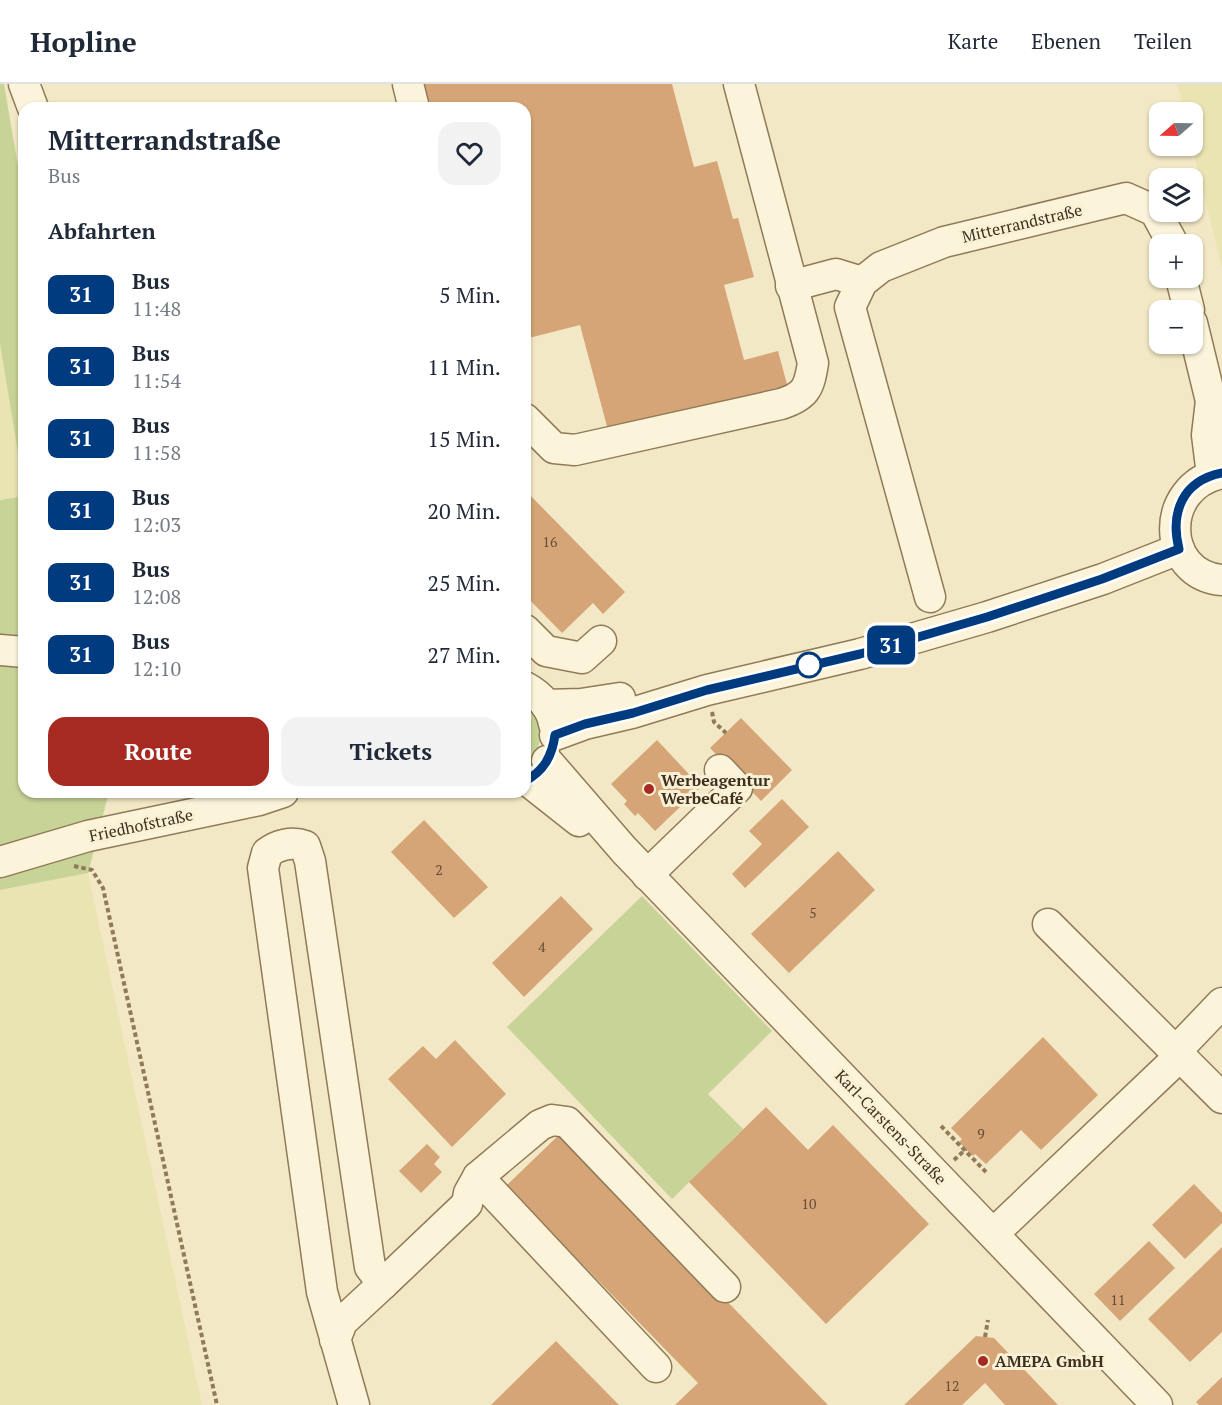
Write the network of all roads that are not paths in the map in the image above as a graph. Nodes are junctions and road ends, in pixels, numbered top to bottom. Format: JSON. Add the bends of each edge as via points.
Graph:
{"nodes":[{"id":1,"x":24,"y":84,"type":"edge"},
{"id":2,"x":408,"y":84,"type":"edge"},
{"id":3,"x":739,"y":84,"type":"edge"},
{"id":4,"x":31,"y":102,"type":"edge"},
{"id":5,"x":412,"y":102,"type":"edge"},
{"id":6,"x":1168,"y":234,"type":"edge"},
{"id":7,"x":862,"y":282,"type":"junction"},
{"id":8,"x":791,"y":286,"type":"junction"},
{"id":9,"x":1201,"y":354,"type":"edge"},
{"id":10,"x":1217,"y":414,"type":"edge"},
{"id":11,"x":531,"y":425,"type":"edge"},
{"id":12,"x":1217,"y":474,"type":"edge"},
{"id":13,"x":1179,"y":549,"type":"junction"},
{"id":14,"x":1222,"y":580,"type":"edge"},
{"id":15,"x":930,"y":597,"type":"dead end"},
{"id":16,"x":531,"y":636,"type":"edge"},
{"id":17,"x":601,"y":640,"type":"dead end"},
{"id":18,"x":0,"y":650,"type":"edge"},
{"id":19,"x":18,"y":652,"type":"edge"},
{"id":20,"x":707,"y":690,"type":"junction"},
{"id":21,"x":536,"y":696,"type":"edge"},
{"id":22,"x":539,"y":764,"type":"edge"},
{"id":23,"x":720,"y":770,"type":"dead end"},
{"id":24,"x":260,"y":798,"type":"edge"},
{"id":25,"x":0,"y":862,"type":"edge"},
{"id":26,"x":647,"y":875,"type":"junction"},
{"id":27,"x":1048,"y":924,"type":"dead end"},
{"id":28,"x":1222,"y":1003,"type":"edge"},
{"id":29,"x":1178,"y":1054,"type":"junction"},
{"id":30,"x":1222,"y":1098,"type":"edge"},
{"id":31,"x":478,"y":1177,"type":"junction"},
{"id":32,"x":994,"y":1233,"type":"junction"},
{"id":33,"x":376,"y":1275,"type":"junction"},
{"id":34,"x":725,"y":1287,"type":"dead end"},
{"id":35,"x":335,"y":1340,"type":"junction"},
{"id":36,"x":656,"y":1367,"type":"dead end"},
{"id":37,"x":354,"y":1405,"type":"edge"},
{"id":38,"x":1157,"y":1405,"type":"edge"}],
"edges":[{"from":1,"to":4,"type":"street"},
{"from":2,"to":5,"type":"street"},
{"from":3,"to":8,"type":"street"},
{"from":6,"to":7,"type":"street","name":"Mitterrandstraße","via":[[1155,211],[1126,198],[944,242],[881,267]]},
{"from":7,"to":8,"type":"street","via":[[836,274]]},
{"from":7,"to":15,"type":"street","via":[[850,307]]},
{"from":8,"to":11,"type":"street","via":[[813,363],[809,386],[795,400],[575,450],[554,448]]},
{"from":9,"to":10,"type":"street"},
{"from":10,"to":12,"type":"street","via":[[1208,435]]},
{"from":12,"to":13,"type":"street","via":[[1196,483],[1184,497],[1176,513],[1174,531]]},
{"from":13,"to":14,"type":"street","via":[[1201,574]]},
{"from":13,"to":20,"type":"street","via":[[987,617],[860,654]]},
{"from":16,"to":17,"type":"street","via":[[546,651],[582,658]]},
{"from":18,"to":19,"type":"street"},
{"from":20,"to":21,"type":"street","via":[[581,704]]},
{"from":20,"to":22,"type":"street","via":[[585,724]]},
{"from":21,"to":22,"type":"street","via":[[553,719]]},
{"from":22,"to":26,"type":"street","name":"Karl-Carstens-Straße","via":[[581,822],[624,850]]},
{"from":23,"to":26,"type":"street","via":[[737,788]]},
{"from":24,"to":25,"type":"street","name":"Friedhofstraße","via":[[88,836]]},
{"from":26,"to":32,"type":"street","name":"Karl-Carstens-Straße"},
{"from":27,"to":29,"type":"street"},
{"from":28,"to":29,"type":"street"},
{"from":29,"to":30,"type":"street"},
{"from":29,"to":32,"type":"street"},
{"from":31,"to":33,"type":"street","via":[[467,1204]]},
{"from":31,"to":34,"type":"street","via":[[523,1127],[552,1120],[567,1122]]},
{"from":31,"to":36,"type":"street"},
{"from":32,"to":38,"type":"street","name":"Karl-Carstens-Straße"},
{"from":33,"to":35,"type":"street","via":[[342,1322]]},
{"from":33,"to":35,"type":"street","via":[[310,861],[304,846],[284,844],[267,853],[263,868],[322,1292]]},
{"from":35,"to":37,"type":"street"}]}
